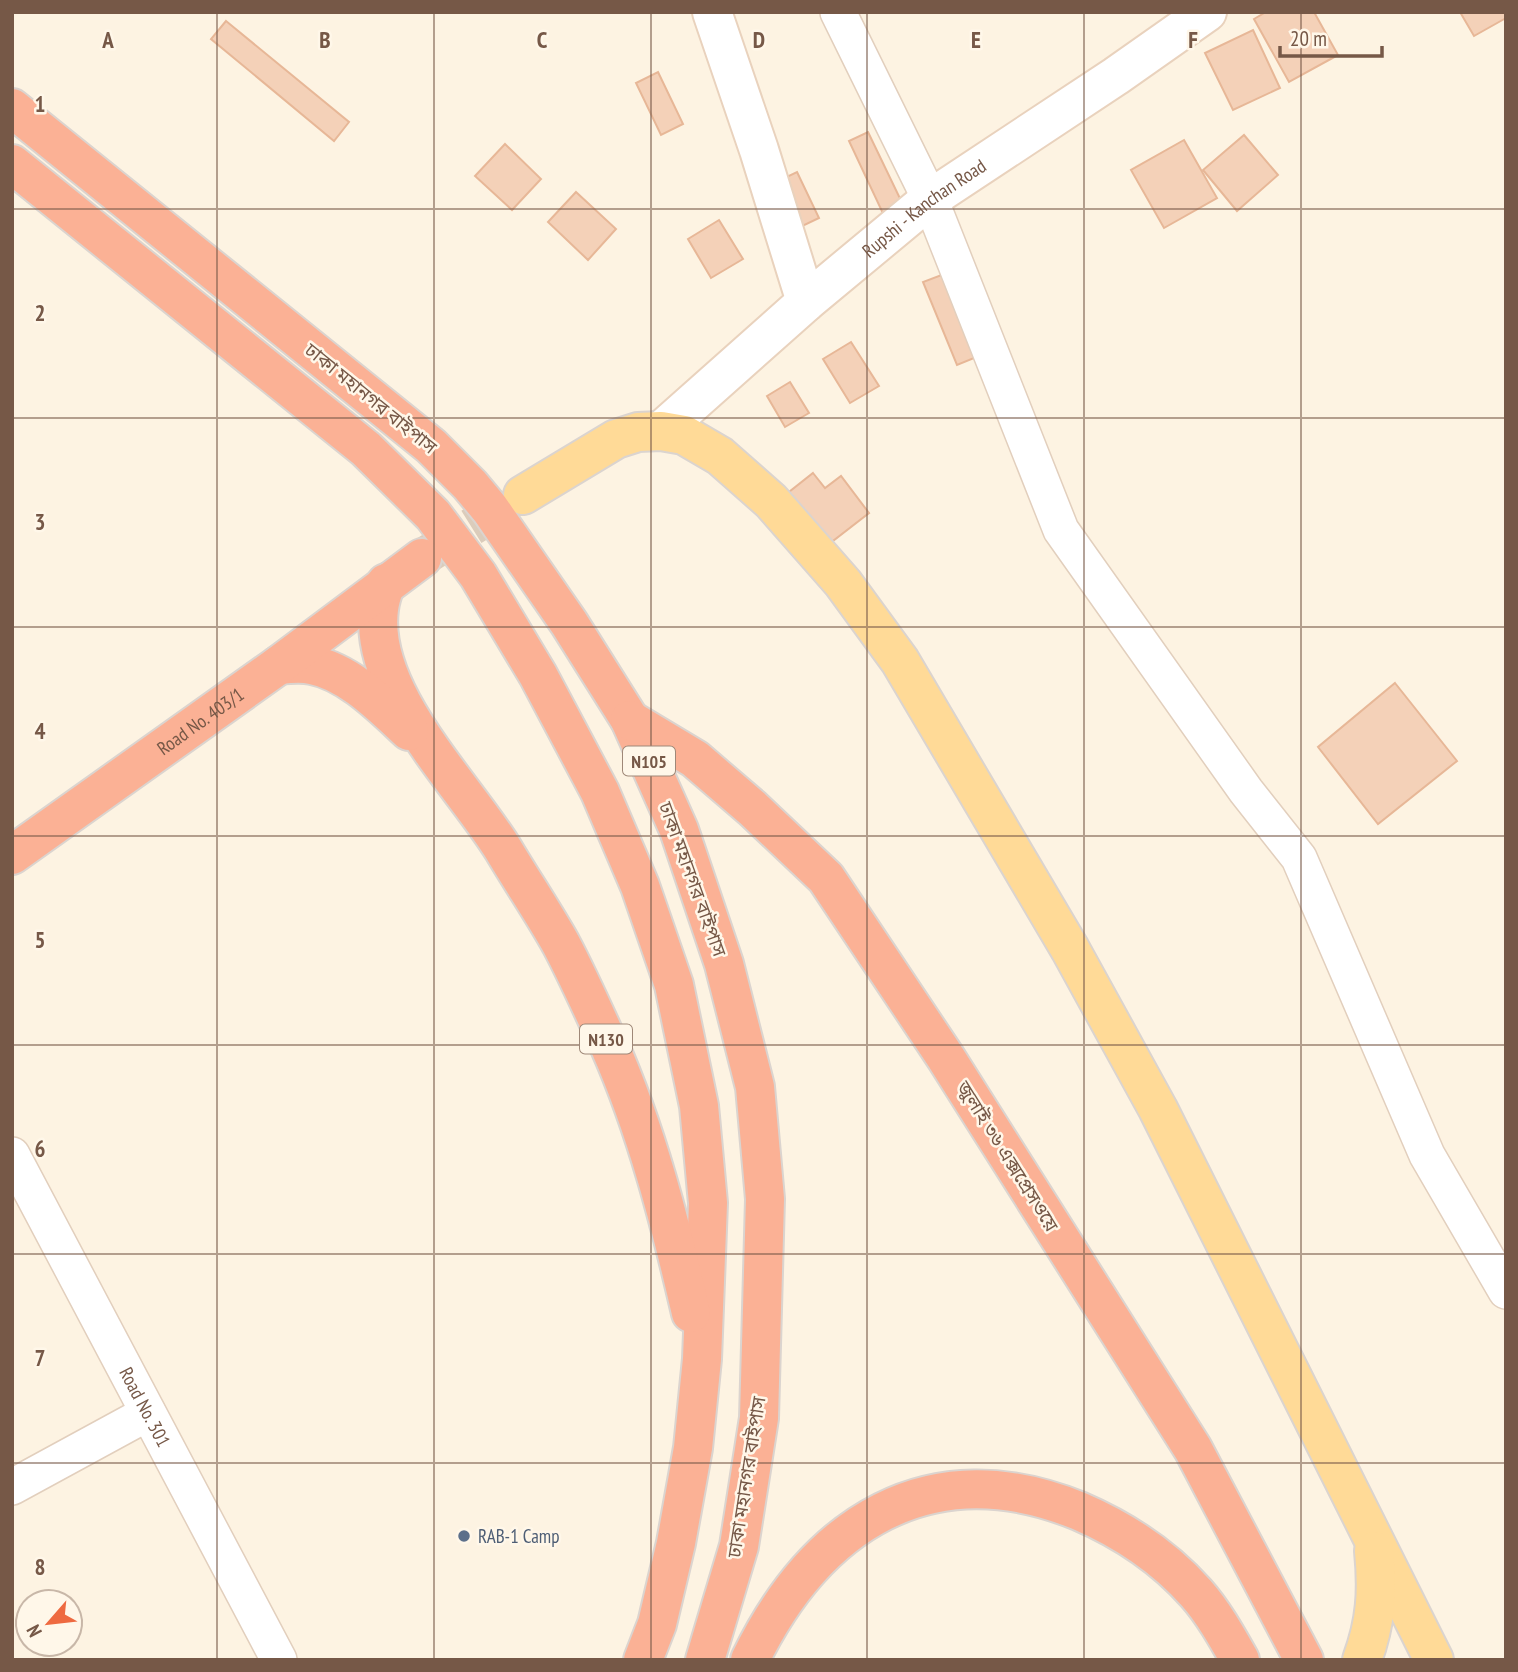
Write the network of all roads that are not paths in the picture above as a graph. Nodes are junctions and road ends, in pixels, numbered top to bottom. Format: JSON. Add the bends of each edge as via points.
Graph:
{"nodes":[{"id":1,"x":712,"y":12,"type":"edge"},
{"id":2,"x":838,"y":12,"type":"edge"},
{"id":3,"x":1206,"y":12,"type":"edge"},
{"id":4,"x":12,"y":108,"type":"edge"},
{"id":5,"x":12,"y":164,"type":"edge"},
{"id":6,"x":930,"y":200,"type":"junction"},
{"id":7,"x":806,"y":302,"type":"junction"},
{"id":8,"x":661,"y":431,"type":"junction"},
{"id":9,"x":523,"y":495,"type":"tunnel mouth"},
{"id":10,"x":422,"y":558,"type":"tunnel mouth"},
{"id":11,"x":386,"y":583,"type":"junction"},
{"id":12,"x":279,"y":664,"type":"junction"},
{"id":13,"x":630,"y":720,"type":"junction"},
{"id":14,"x":434,"y":754,"type":"junction"},
{"id":15,"x":12,"y":855,"type":"edge"},
{"id":16,"x":16,"y":1173,"type":"edge"},
{"id":17,"x":1506,"y":1291,"type":"edge"},
{"id":18,"x":702,"y":1359,"type":"junction"},
{"id":19,"x":148,"y":1413,"type":"junction"},
{"id":20,"x":12,"y":1487,"type":"edge"},
{"id":21,"x":1373,"y":1539,"type":"junction"},
{"id":22,"x":276,"y":1659,"type":"edge"},
{"id":23,"x":643,"y":1660,"type":"edge"},
{"id":24,"x":705,"y":1660,"type":"edge"},
{"id":25,"x":750,"y":1660,"type":"edge"},
{"id":26,"x":1240,"y":1660,"type":"edge"},
{"id":27,"x":1304,"y":1660,"type":"edge"},
{"id":28,"x":1362,"y":1660,"type":"edge"},
{"id":29,"x":1434,"y":1660,"type":"edge"}],
"edges":[{"from":1,"to":7,"type":"street"},
{"from":2,"to":6,"type":"street"},
{"from":3,"to":6,"type":"street","name":"Rupshi - Kanchan Road"},
{"from":4,"to":13,"type":"highway","name":"ঢাকা মহানগর বাইপাস","number":"N105","via":[[441,456],[490,509]]},
{"from":5,"to":18,"type":"highway","number":"N105","via":[[397,478],[433,515],[478,575],[538,675],[600,792],[640,886],[674,985],[699,1106],[708,1203]]},
{"from":6,"to":7,"type":"street","name":"Rupshi - Kanchan Road"},
{"from":6,"to":17,"type":"street","via":[[1061,530],[1246,791],[1299,858],[1427,1155]]},
{"from":7,"to":8,"type":"street","name":"Rupshi - Kanchan Road"},
{"from":8,"to":9,"type":"main road","via":[[616,439]]},
{"from":8,"to":21,"type":"main road","via":[[684,435],[720,456],[771,501],[842,583],[900,661],[1151,1097]]},
{"from":10,"to":11,"type":"highway","name":"Road No. 403/1"},
{"from":11,"to":12,"type":"highway","name":"Road No. 403/1"},
{"from":11,"to":14,"type":"highway","number":"N130","via":[[379,627],[388,671]]},
{"from":12,"to":14,"type":"highway","number":"N130","via":[[311,664],[332,671],[389,712]]},
{"from":12,"to":15,"type":"highway","name":"Road No. 403/1"},
{"from":13,"to":24,"type":"highway","name":"ঢাকা মহানগর বাইপাস","number":"N105","via":[[680,830],[724,964],[755,1087],[765,1199],[759,1418],[738,1546]]},
{"from":13,"to":27,"type":"highway","name":"জুলাই ৩৬ এক্সপ্রেসওয়ে","via":[[695,759],[826,878],[1194,1449]]},
{"from":14,"to":18,"type":"highway","number":"N130","via":[[500,846],[561,946],[609,1047],[648,1144]]},
{"from":16,"to":19,"type":"street","name":"Road No. 301"},
{"from":18,"to":23,"type":"highway","number":"N105","via":[[693,1448],[676,1543],[657,1624]]},
{"from":19,"to":20,"type":"street"},
{"from":19,"to":22,"type":"street","name":"Road No. 301"},
{"from":21,"to":28,"type":"main road","via":[[1378,1588]]},
{"from":21,"to":29,"type":"main road"},
{"from":25,"to":26,"type":"highway","via":[[791,1592],[818,1558],[842,1538],[899,1503],[965,1489],[1051,1500],[1102,1521],[1147,1548],[1198,1595]]}]}
